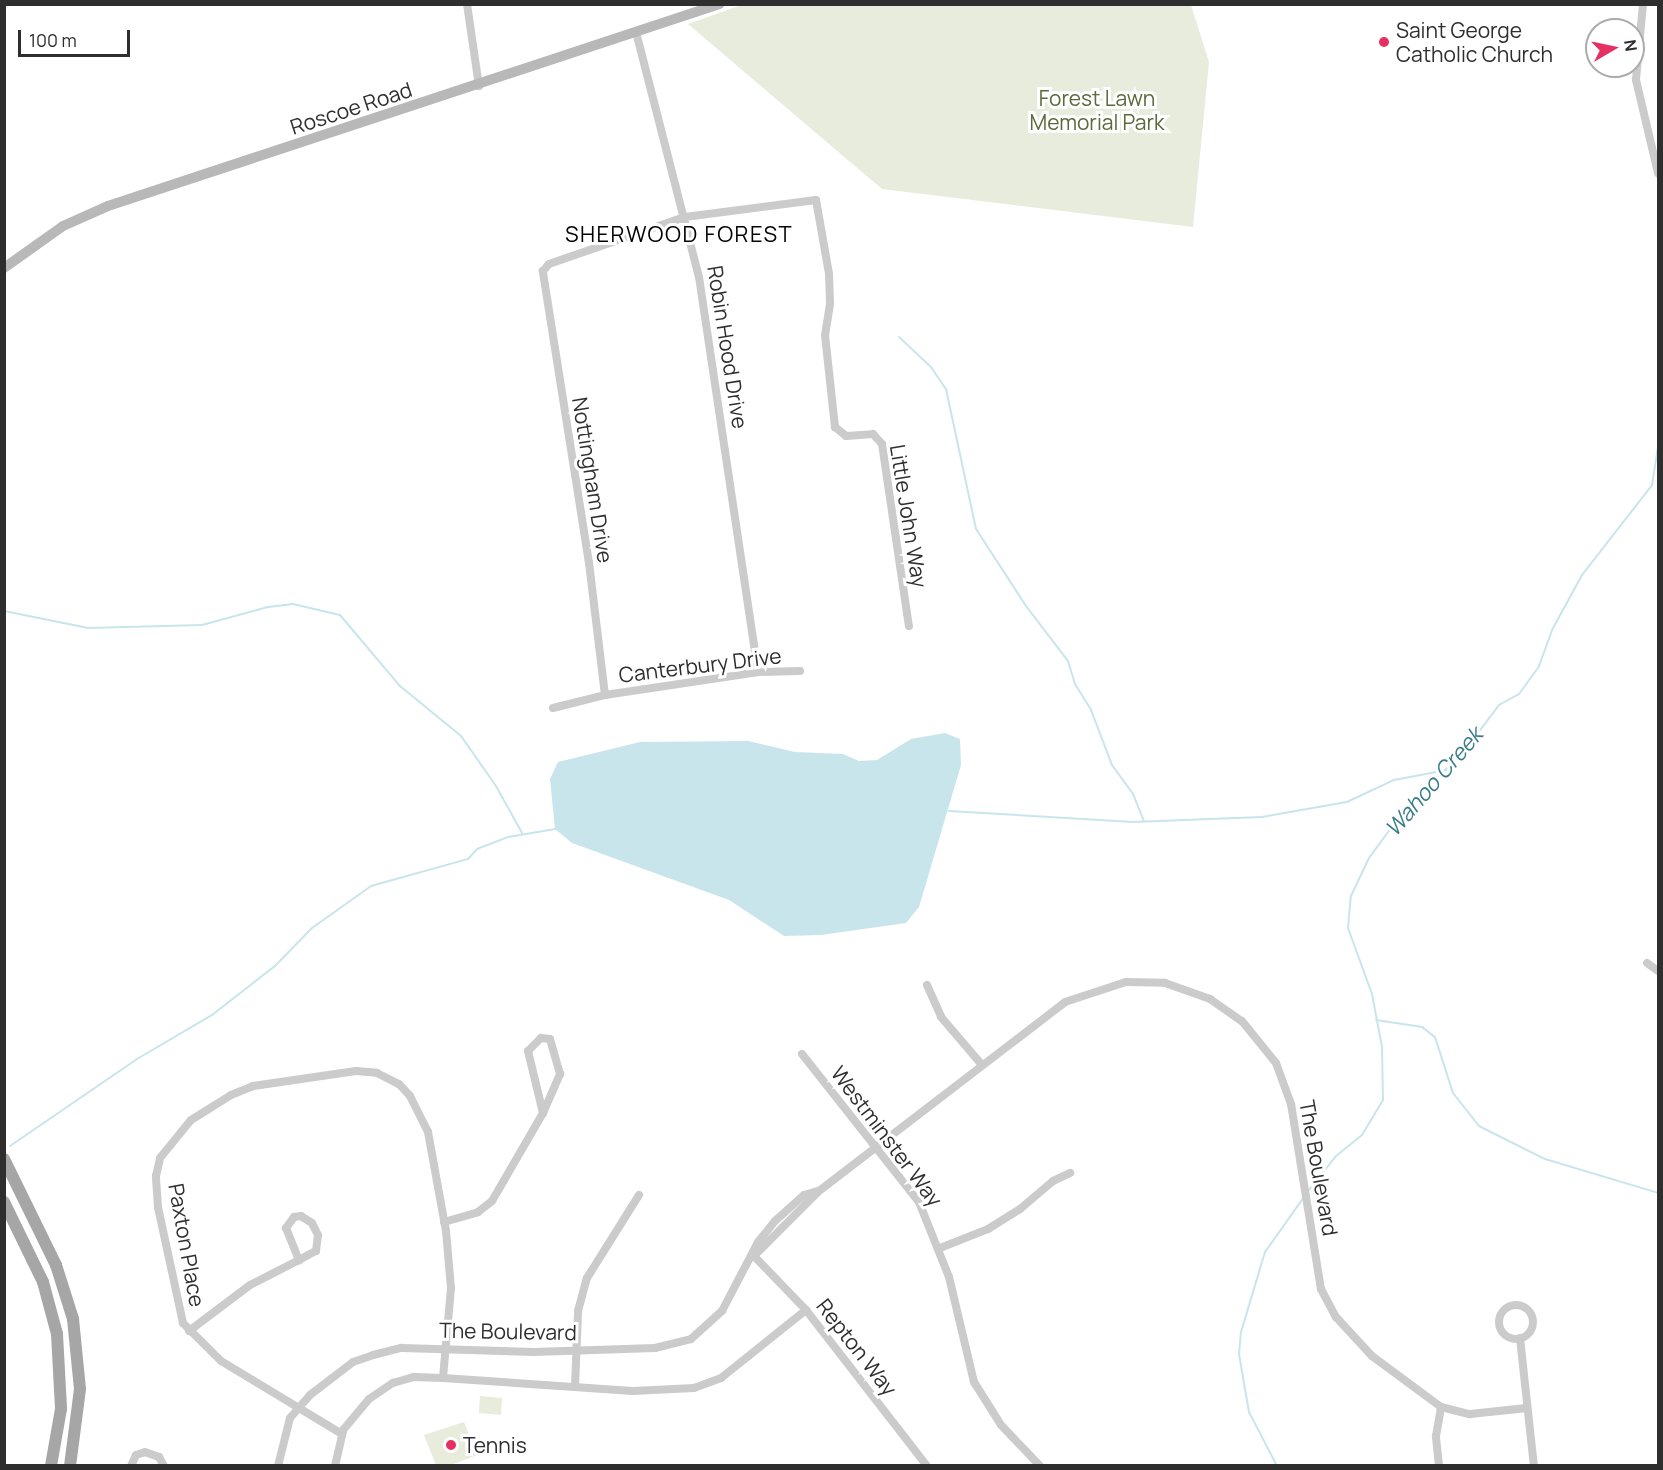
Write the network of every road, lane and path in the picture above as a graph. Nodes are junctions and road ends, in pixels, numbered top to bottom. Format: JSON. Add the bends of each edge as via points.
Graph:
{"nodes":[{"id":1,"x":467,"y":4,"type":"edge"},
{"id":2,"x":720,"y":4,"type":"edge"},
{"id":3,"x":1643,"y":4,"type":"edge"},
{"id":4,"x":691,"y":9,"type":"edge"},
{"id":5,"x":636,"y":32,"type":"junction"},
{"id":6,"x":479,"y":86,"type":"junction"},
{"id":7,"x":1659,"y":173,"type":"edge"},
{"id":8,"x":685,"y":217,"type":"junction"},
{"id":9,"x":4,"y":268,"type":"edge"},
{"id":10,"x":909,"y":626,"type":"dead end"},
{"id":11,"x":800,"y":671,"type":"dead end"},
{"id":12,"x":758,"y":672,"type":"junction"},
{"id":13,"x":605,"y":695,"type":"junction"},
{"id":14,"x":553,"y":708,"type":"dead end"},
{"id":15,"x":1647,"y":963,"type":"dead end"},
{"id":16,"x":1659,"y":970,"type":"edge"},
{"id":17,"x":927,"y":985,"type":"dead end"},
{"id":18,"x":802,"y":1054,"type":"dead end"},
{"id":19,"x":982,"y":1065,"type":"junction"},
{"id":20,"x":543,"y":1113,"type":"junction"},
{"id":21,"x":877,"y":1146,"type":"junction"},
{"id":22,"x":4,"y":1159,"type":"edge"},
{"id":23,"x":1070,"y":1173,"type":"dead end"},
{"id":24,"x":639,"y":1195,"type":"dead end"},
{"id":25,"x":4,"y":1202,"type":"edge"},
{"id":26,"x":444,"y":1222,"type":"junction"},
{"id":27,"x":940,"y":1248,"type":"junction"},
{"id":28,"x":754,"y":1256,"type":"junction"},
{"id":29,"x":299,"y":1260,"type":"junction"},
{"id":30,"x":806,"y":1310,"type":"junction"},
{"id":31,"x":189,"y":1331,"type":"junction"},
{"id":32,"x":1520,"y":1338,"type":"junction"},
{"id":33,"x":448,"y":1348,"type":"junction"},
{"id":34,"x":577,"y":1350,"type":"junction"},
{"id":35,"x":443,"y":1378,"type":"junction"},
{"id":36,"x":575,"y":1387,"type":"junction"},
{"id":37,"x":299,"y":1407,"type":"junction"},
{"id":38,"x":1441,"y":1407,"type":"junction"},
{"id":39,"x":1527,"y":1408,"type":"junction"},
{"id":40,"x":342,"y":1434,"type":"junction"},
{"id":41,"x":51,"y":1466,"type":"edge"},
{"id":42,"x":70,"y":1466,"type":"edge"},
{"id":43,"x":131,"y":1466,"type":"edge"},
{"id":44,"x":164,"y":1466,"type":"edge"},
{"id":45,"x":278,"y":1466,"type":"edge"},
{"id":46,"x":335,"y":1466,"type":"edge"},
{"id":47,"x":927,"y":1466,"type":"edge"},
{"id":48,"x":1040,"y":1466,"type":"edge"},
{"id":49,"x":1439,"y":1466,"type":"edge"},
{"id":50,"x":1534,"y":1466,"type":"edge"}],
"edges":[{"from":1,"to":6,"type":"street"},
{"from":2,"to":4,"type":"main road","name":"Roscoe Road"},
{"from":3,"to":7,"type":"street","via":[[1636,80]]},
{"from":4,"to":5,"type":"main road","name":"Roscoe Road"},
{"from":5,"to":6,"type":"main road","name":"Roscoe Road"},
{"from":5,"to":8,"type":"street","name":"Robin Hood Drive"},
{"from":6,"to":9,"type":"main road","name":"Roscoe Road","via":[[108,206],[63,226]]},
{"from":8,"to":10,"type":"street","name":"Little John Way","via":[[816,200],[829,274],[825,335],[835,427],[846,436],[875,435],[882,444]]},
{"from":8,"to":12,"type":"street","name":"Robin Hood Drive","via":[[720,406]]},
{"from":8,"to":13,"type":"street","name":"Nottingham Drive","via":[[549,264],[543,271],[589,563]]},
{"from":11,"to":12,"type":"street","name":"Canterbury Drive"},
{"from":12,"to":13,"type":"street","name":"Canterbury Drive"},
{"from":13,"to":14,"type":"street","name":"Canterbury Drive"},
{"from":15,"to":16,"type":"street"},
{"from":17,"to":19,"type":"street","via":[[940,1017]]},
{"from":18,"to":21,"type":"street","name":"Westminster Way"},
{"from":19,"to":21,"type":"street","name":"The Boulevard"},
{"from":19,"to":38,"type":"street","name":"The Boulevard","via":[[1065,1002],[1126,982],[1165,983],[1210,999],[1242,1021],[1276,1064],[1292,1104],[1321,1289],[1336,1317],[1372,1356]]},
{"from":20,"to":20,"type":"street","via":[[560,1074],[550,1039],[541,1038],[528,1050]]},
{"from":20,"to":26,"type":"street","via":[[492,1201],[478,1212]]},
{"from":21,"to":27,"type":"street","name":"Westminster Way","via":[[919,1202]]},
{"from":21,"to":28,"type":"street","name":"The Boulevard","via":[[819,1191]]},
{"from":22,"to":42,"type":"main road","via":[[56,1265],[73,1319],[80,1389]]},
{"from":23,"to":27,"type":"street","via":[[1053,1181],[988,1230]]},
{"from":24,"to":34,"type":"street","via":[[587,1278],[578,1311]]},
{"from":25,"to":41,"type":"main road","via":[[39,1274],[57,1334],[61,1409]]},
{"from":26,"to":31,"type":"street","name":"Paxton Place","via":[[428,1132],[420,1112],[399,1084],[376,1073],[356,1071],[253,1086],[231,1095],[190,1120],[160,1158],[156,1176],[166,1248],[183,1323]]},
{"from":26,"to":33,"type":"street","name":"Paxton Place","via":[[452,1288]]},
{"from":27,"to":48,"type":"street","name":"Westminster Way","via":[[974,1382],[1001,1425]]},
{"from":28,"to":30,"type":"street","name":"Repton Way"},
{"from":28,"to":34,"type":"street","name":"The Boulevard","via":[[722,1311],[691,1339],[668,1347]]},
{"from":29,"to":29,"type":"street","via":[[316,1251],[320,1242],[312,1222],[301,1216],[294,1217],[286,1228]]},
{"from":29,"to":31,"type":"street","via":[[250,1285]]},
{"from":30,"to":36,"type":"street","via":[[721,1378],[694,1388],[671,1392]]},
{"from":30,"to":47,"type":"street","name":"Repton Way"},
{"from":31,"to":37,"type":"street","name":"Paxton Place","via":[[221,1360]]},
{"from":32,"to":32,"type":"street","via":[[1507,1336],[1499,1324],[1502,1312],[1515,1305],[1524,1307],[1533,1320],[1529,1333]]},
{"from":32,"to":39,"type":"street"},
{"from":33,"to":34,"type":"street","name":"The Boulevard"},
{"from":33,"to":35,"type":"street","name":"Paxton Place"},
{"from":33,"to":37,"type":"street","name":"The Boulevard","via":[[402,1348],[353,1362]]},
{"from":34,"to":36,"type":"street"},
{"from":35,"to":36,"type":"street"},
{"from":35,"to":40,"type":"street","via":[[414,1377],[393,1383],[369,1398]]},
{"from":37,"to":40,"type":"street","name":"Paxton Place"},
{"from":37,"to":45,"type":"street","name":"The Boulevard","via":[[290,1418]]},
{"from":38,"to":39,"type":"street","name":"The Boulevard","via":[[1470,1414]]},
{"from":38,"to":49,"type":"street","via":[[1436,1436]]},
{"from":39,"to":50,"type":"street"},
{"from":40,"to":46,"type":"street"},
{"from":43,"to":44,"type":"street","via":[[136,1455],[145,1452],[159,1457]]}]}
